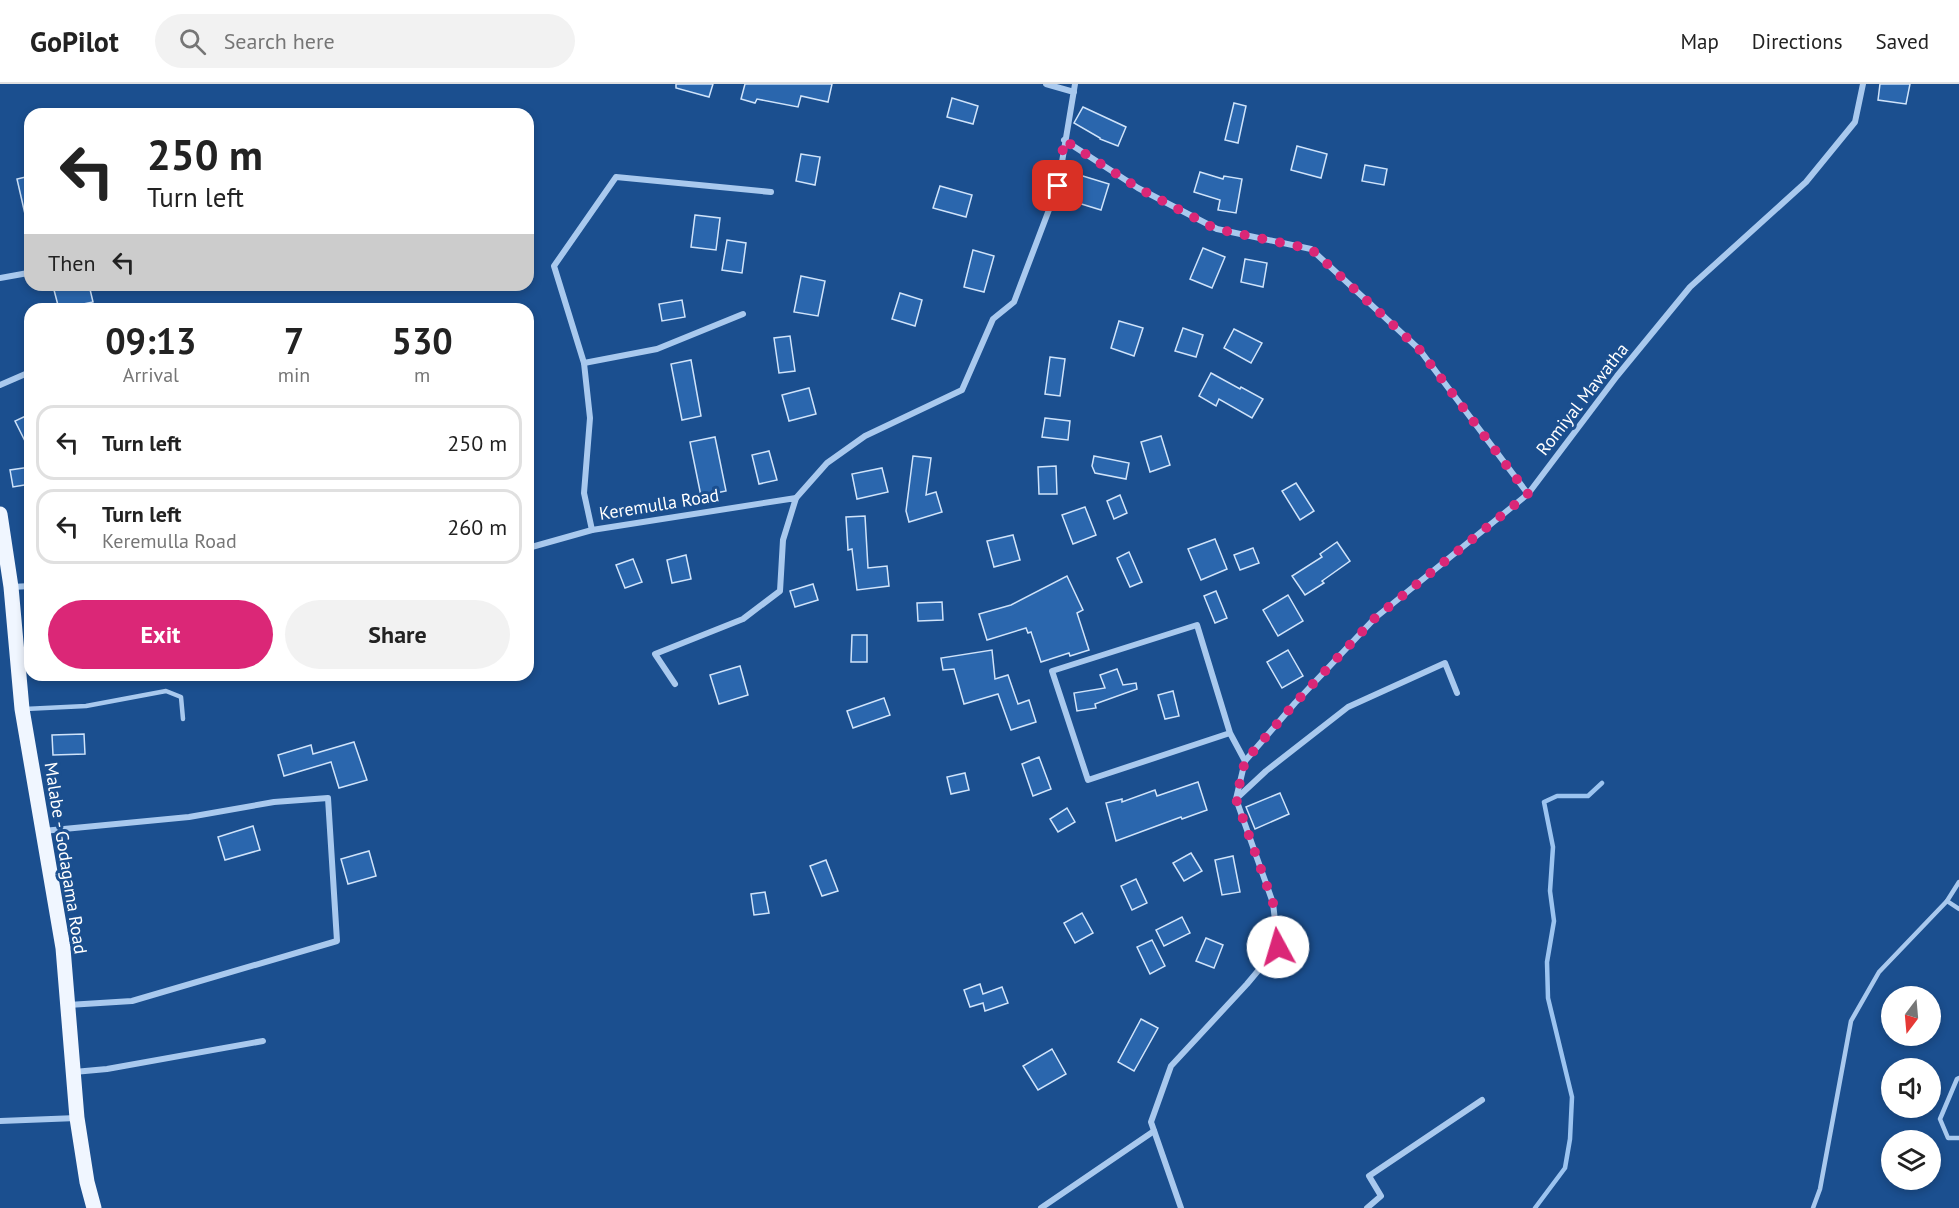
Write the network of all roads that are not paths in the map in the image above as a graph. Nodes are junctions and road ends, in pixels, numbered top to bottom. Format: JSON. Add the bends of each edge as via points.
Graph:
{"nodes":[{"id":1,"x":1046,"y":84,"type":"edge"},
{"id":2,"x":1075,"y":84,"type":"edge"},
{"id":3,"x":1863,"y":84,"type":"edge"},
{"id":4,"x":1074,"y":92,"type":"junction"},
{"id":5,"x":1064,"y":140,"type":"junction"},
{"id":6,"x":771,"y":192,"type":"dead end"},
{"id":7,"x":24,"y":274,"type":"edge"},
{"id":8,"x":0,"y":278,"type":"edge"},
{"id":9,"x":743,"y":314,"type":"dead end"},
{"id":10,"x":584,"y":363,"type":"junction"},
{"id":11,"x":24,"y":375,"type":"edge"},
{"id":12,"x":0,"y":385,"type":"edge"},
{"id":13,"x":1528,"y":494,"type":"junction"},
{"id":14,"x":796,"y":498,"type":"junction"},
{"id":15,"x":0,"y":514,"type":"edge"},
{"id":16,"x":592,"y":530,"type":"junction"},
{"id":17,"x":534,"y":546,"type":"edge"},
{"id":18,"x":24,"y":586,"type":"edge"},
{"id":19,"x":11,"y":587,"type":"junction"},
{"id":20,"x":675,"y":684,"type":"dead end"},
{"id":21,"x":1457,"y":693,"type":"dead end"},
{"id":22,"x":22,"y":709,"type":"junction"},
{"id":23,"x":183,"y":719,"type":"dead end"},
{"id":24,"x":1230,"y":733,"type":"junction"},
{"id":25,"x":1245,"y":761,"type":"junction"},
{"id":26,"x":1236,"y":799,"type":"junction"},
{"id":27,"x":42,"y":831,"type":"junction"},
{"id":28,"x":1959,"y":882,"type":"edge"},
{"id":29,"x":1947,"y":901,"type":"junction"},
{"id":30,"x":1959,"y":909,"type":"edge"},
{"id":31,"x":68,"y":1005,"type":"junction"},
{"id":32,"x":264,"y":1041,"type":"dead end"},
{"id":33,"x":73,"y":1072,"type":"junction"},
{"id":34,"x":1959,"y":1078,"type":"edge"},
{"id":35,"x":1482,"y":1100,"type":"dead end"},
{"id":36,"x":77,"y":1118,"type":"junction"},
{"id":37,"x":0,"y":1121,"type":"edge"},
{"id":38,"x":1154,"y":1131,"type":"junction"},
{"id":39,"x":1959,"y":1138,"type":"edge"},
{"id":40,"x":94,"y":1208,"type":"edge"},
{"id":41,"x":1041,"y":1208,"type":"edge"},
{"id":42,"x":1181,"y":1208,"type":"edge"},
{"id":43,"x":1367,"y":1208,"type":"edge"},
{"id":44,"x":1813,"y":1208,"type":"edge"}],
"edges":[{"from":1,"to":4,"type":"street"},
{"from":2,"to":4,"type":"street"},
{"from":3,"to":13,"type":"street","name":"Romiyal Mawatha","via":[[1855,122],[1848,131],[1806,182],[1690,287]]},
{"from":4,"to":5,"type":"street"},
{"from":5,"to":13,"type":"street","via":[[1138,188],[1216,229],[1311,249],[1419,349]]},
{"from":5,"to":14,"type":"street","via":[[1058,186],[1014,302],[993,319],[962,390],[865,436],[827,463]]},
{"from":6,"to":10,"type":"street","via":[[616,177],[554,266]]},
{"from":7,"to":8,"type":"street"},
{"from":9,"to":10,"type":"street","via":[[657,350]]},
{"from":10,"to":16,"type":"street","via":[[590,418],[584,493]]},
{"from":11,"to":12,"type":"street"},
{"from":13,"to":25,"type":"street","name":"Romiyal Mawatha","via":[[1375,618]]},
{"from":14,"to":16,"type":"street","name":"Keremulla Road"},
{"from":14,"to":20,"type":"street","via":[[783,540],[780,591],[743,619],[655,654]]},
{"from":15,"to":19,"type":"main road","name":"Malabe - Godagama Road"},
{"from":16,"to":17,"type":"street","name":"Keremulla Road"},
{"from":18,"to":19,"type":"street"},
{"from":19,"to":22,"type":"main road","name":"Malabe - Godagama Road"},
{"from":21,"to":26,"type":"street","via":[[1445,663],[1348,706]]},
{"from":22,"to":23,"type":"lane","via":[[86,706],[166,691],[181,698]]},
{"from":22,"to":27,"type":"main road","name":"Malabe - Godagama Road"},
{"from":24,"to":24,"type":"street","via":[[1197,625],[1052,671],[1088,780]]},
{"from":24,"to":25,"type":"street"},
{"from":25,"to":26,"type":"street","name":"Romiyal Mawatha"},
{"from":26,"to":38,"type":"street","via":[[1273,903],[1278,947],[1171,1066],[1151,1122]]},
{"from":27,"to":31,"type":"main road","name":"Malabe - Godagama Road","via":[[63,948]]},
{"from":27,"to":31,"type":"street","via":[[328,798],[337,941],[132,1000]]},
{"from":28,"to":29,"type":"lane"},
{"from":29,"to":30,"type":"lane"},
{"from":29,"to":44,"type":"lane","via":[[1879,972],[1851,1021],[1820,1189]]},
{"from":31,"to":33,"type":"main road","name":"Malabe - Godagama Road"},
{"from":32,"to":33,"type":"street"},
{"from":33,"to":36,"type":"main road","name":"Malabe - Godagama Road"},
{"from":34,"to":39,"type":"lane","via":[[1940,1119],[1948,1138]]},
{"from":35,"to":43,"type":"street","via":[[1369,1176],[1381,1196]]},
{"from":36,"to":37,"type":"street"},
{"from":36,"to":40,"type":"main road","name":"Malabe - Godagama Road"},
{"from":38,"to":41,"type":"street"},
{"from":38,"to":42,"type":"street"}]}
